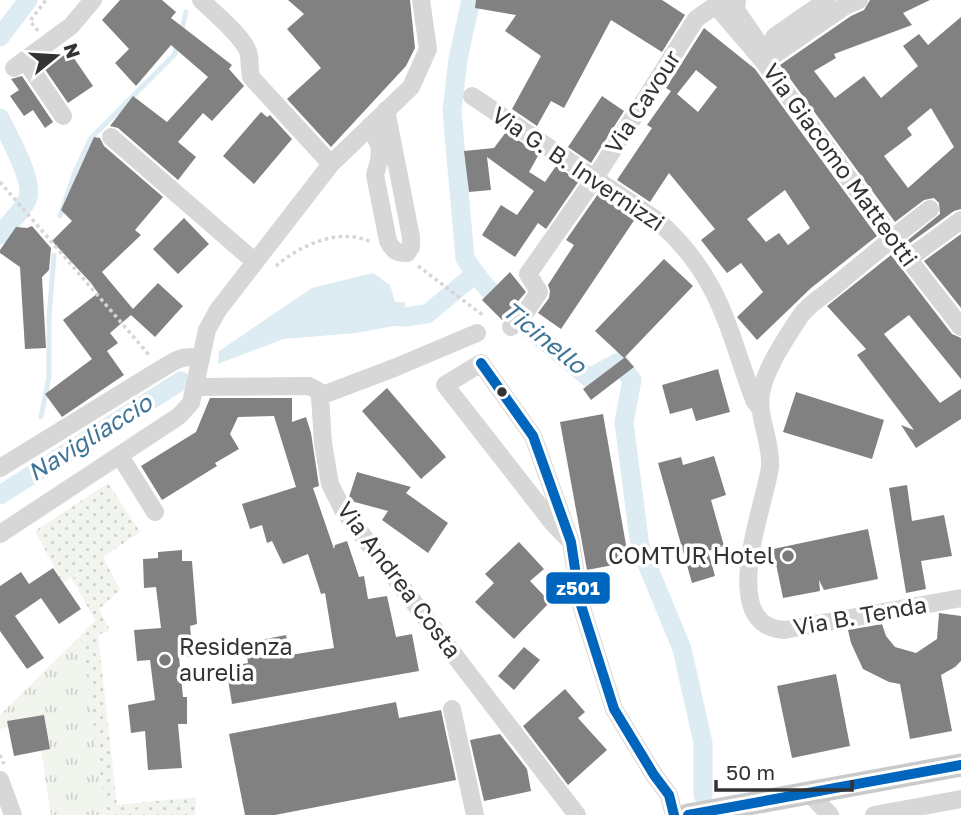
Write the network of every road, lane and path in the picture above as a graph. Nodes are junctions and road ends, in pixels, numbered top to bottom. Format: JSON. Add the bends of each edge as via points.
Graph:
{"nodes":[{"id":1,"x":46,"y":0,"type":"edge"},
{"id":2,"x":93,"y":0,"type":"edge"},
{"id":3,"x":201,"y":0,"type":"edge"},
{"id":4,"x":421,"y":0,"type":"edge"},
{"id":5,"x":737,"y":0,"type":"edge"},
{"id":6,"x":827,"y":0,"type":"edge"},
{"id":7,"x":719,"y":3,"type":"edge"},
{"id":8,"x":852,"y":3,"type":"edge"},
{"id":9,"x":49,"y":42,"type":"junction"},
{"id":10,"x":764,"y":62,"type":"junction"},
{"id":11,"x":471,"y":96,"type":"dead end"},
{"id":12,"x":386,"y":110,"type":"junction"},
{"id":13,"x":63,"y":116,"type":"dead end"},
{"id":14,"x":370,"y":126,"type":"junction"},
{"id":15,"x":111,"y":137,"type":"dead end"},
{"id":16,"x":331,"y":164,"type":"junction"},
{"id":17,"x":594,"y":178,"type":"junction"},
{"id":18,"x":0,"y":183,"type":"edge"},
{"id":19,"x":930,"y":209,"type":"dead end"},
{"id":20,"x":961,"y":220,"type":"edge"},
{"id":21,"x":892,"y":238,"type":"junction"},
{"id":22,"x":908,"y":259,"type":"junction"},
{"id":23,"x":254,"y":261,"type":"junction"},
{"id":24,"x":430,"y":276,"type":"dead end"},
{"id":25,"x":482,"y":326,"type":"joint"},
{"id":26,"x":511,"y":327,"type":"dead end"},
{"id":27,"x":961,"y":327,"type":"edge"},
{"id":28,"x":739,"y":356,"type":"junction"},
{"id":29,"x":776,"y":358,"type":"junction"},
{"id":30,"x":201,"y":359,"type":"junction"},
{"id":31,"x":161,"y":369,"type":"junction"},
{"id":32,"x":195,"y":387,"type":"junction"},
{"id":33,"x":320,"y":396,"type":"junction"},
{"id":34,"x":761,"y":410,"type":"junction"},
{"id":35,"x":120,"y":456,"type":"junction"},
{"id":36,"x":0,"y":468,"type":"edge"},
{"id":37,"x":155,"y":512,"type":"dead end"},
{"id":38,"x":0,"y":534,"type":"edge"},
{"id":39,"x":571,"y":542,"type":"junction"},
{"id":40,"x":961,"y":598,"type":"edge"},
{"id":41,"x":452,"y":709,"type":"dead end"},
{"id":42,"x":961,"y":765,"type":"edge"},
{"id":43,"x":0,"y":780,"type":"edge"},
{"id":44,"x":809,"y":793,"type":"junction"},
{"id":45,"x":961,"y":799,"type":"edge"},
{"id":46,"x":13,"y":815,"type":"edge"},
{"id":47,"x":475,"y":815,"type":"edge"},
{"id":48,"x":577,"y":815,"type":"edge"},
{"id":49,"x":674,"y":815,"type":"edge"},
{"id":50,"x":688,"y":815,"type":"edge"},
{"id":51,"x":830,"y":815,"type":"edge"},
{"id":52,"x":874,"y":815,"type":"edge"}],
"edges":[{"from":1,"to":9,"type":"path","via":[[30,22]]},
{"from":2,"to":9,"type":"street","via":[[71,26]]},
{"from":3,"to":16,"type":"street","via":[[241,40],[249,55],[251,77]]},
{"from":4,"to":12,"type":"street","via":[[428,49],[411,87]]},
{"from":5,"to":6,"type":"street","via":[[736,10],[765,52],[779,44],[774,37]]},
{"from":7,"to":10,"type":"street","name":"Via Giacomo Matteotti"},
{"from":7,"to":17,"type":"street","name":"Via Cavour","via":[[696,19]]},
{"from":8,"to":10,"type":"street"},
{"from":9,"to":13,"type":"street","via":[[19,64]]},
{"from":10,"to":21,"type":"street","name":"Via Giacomo Matteotti"},
{"from":11,"to":17,"type":"street","name":"Via G. B. Invernizzi"},
{"from":12,"to":14,"type":"street"},
{"from":12,"to":14,"type":"street","via":[[411,237],[407,253],[392,249],[388,241],[375,175],[380,148]]},
{"from":14,"to":16,"type":"street"},
{"from":15,"to":23,"type":"street"},
{"from":16,"to":23,"type":"street"},
{"from":17,"to":26,"type":"street","name":"Via Cavour","via":[[528,274],[539,292]]},
{"from":17,"to":28,"type":"street","name":"Via G. B. Invernizzi","via":[[658,221],[691,256],[715,291]]},
{"from":18,"to":31,"type":"path"},
{"from":19,"to":21,"type":"street"},
{"from":20,"to":22,"type":"street"},
{"from":21,"to":22,"type":"street","name":"Via Giacomo Matteotti"},
{"from":21,"to":29,"type":"street","via":[[802,314]]},
{"from":22,"to":27,"type":"street","name":"Via Giacomo Matteotti"},
{"from":23,"to":30,"type":"street","via":[[207,330]]},
{"from":24,"to":25,"type":"path"},
{"from":25,"to":33,"type":"street","via":[[394,368]]},
{"from":28,"to":29,"type":"street","via":[[758,364]]},
{"from":28,"to":34,"type":"street","name":"Via G. B. Invernizzi"},
{"from":29,"to":34,"type":"street","via":[[762,392]]},
{"from":30,"to":31,"type":"street","via":[[191,355]]},
{"from":30,"to":32,"type":"street"},
{"from":31,"to":36,"type":"street"},
{"from":32,"to":33,"type":"street","via":[[310,386]]},
{"from":32,"to":35,"type":"street","via":[[191,403],[179,416]]},
{"from":33,"to":48,"type":"street","name":"Via Andrea Costa","via":[[330,484],[343,510]]},
{"from":34,"to":40,"type":"street","name":"Via B. Tenda","via":[[770,465],[748,579],[752,610],[760,622],[784,630]]},
{"from":35,"to":37,"type":"street"},
{"from":35,"to":38,"type":"street"},
{"from":39,"to":39,"type":"street","via":[[533,436],[481,363],[445,385]]},
{"from":39,"to":49,"type":"street","via":[[580,602],[614,709],[668,795]]},
{"from":41,"to":47,"type":"street"},
{"from":42,"to":44,"type":"main road"},
{"from":43,"to":46,"type":"street"},
{"from":44,"to":50,"type":"main road"},
{"from":44,"to":51,"type":"street"},
{"from":45,"to":52,"type":"street"}]}
